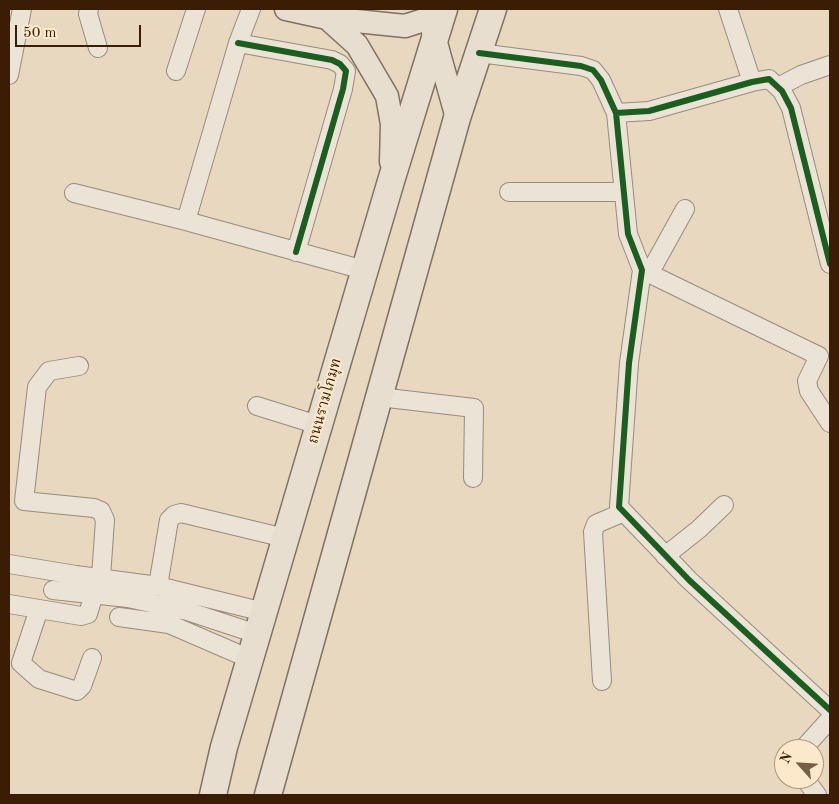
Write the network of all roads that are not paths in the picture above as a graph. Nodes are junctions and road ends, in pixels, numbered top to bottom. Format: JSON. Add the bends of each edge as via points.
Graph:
{"nodes":[{"id":1,"x":22,"y":9,"type":"edge"},
{"id":2,"x":89,"y":9,"type":"edge"},
{"id":3,"x":196,"y":9,"type":"edge"},
{"id":4,"x":252,"y":9,"type":"edge"},
{"id":5,"x":286,"y":9,"type":"edge"},
{"id":6,"x":493,"y":9,"type":"edge"},
{"id":7,"x":728,"y":9,"type":"edge"},
{"id":8,"x":434,"y":17,"type":"edge"},
{"id":9,"x":327,"y":18,"type":"junction"},
{"id":10,"x":238,"y":43,"type":"junction"},
{"id":11,"x":98,"y":48,"type":"dead end"},
{"id":12,"x":479,"y":53,"type":"junction"},
{"id":13,"x":830,"y":65,"type":"edge"},
{"id":14,"x":176,"y":71,"type":"dead end"},
{"id":15,"x":9,"y":76,"type":"edge"},
{"id":16,"x":752,"y":82,"type":"junction"},
{"id":17,"x":778,"y":87,"type":"junction"},
{"id":18,"x":616,"y":113,"type":"junction"},
{"id":19,"x":457,"y":118,"type":"junction"},
{"id":20,"x":391,"y":181,"type":"junction"},
{"id":21,"x":509,"y":192,"type":"dead end"},
{"id":22,"x":624,"y":192,"type":"junction"},
{"id":23,"x":74,"y":193,"type":"dead end"},
{"id":24,"x":685,"y":209,"type":"dead end"},
{"id":25,"x":186,"y":222,"type":"junction"},
{"id":26,"x":296,"y":252,"type":"junction"},
{"id":27,"x":830,"y":264,"type":"edge"},
{"id":28,"x":364,"y":270,"type":"junction"},
{"id":29,"x":646,"y":272,"type":"junction"},
{"id":30,"x":824,"y":355,"type":"edge"},
{"id":31,"x":79,"y":366,"type":"dead end"},
{"id":32,"x":379,"y":397,"type":"junction"},
{"id":33,"x":257,"y":406,"type":"dead end"},
{"id":34,"x":830,"y":423,"type":"edge"},
{"id":35,"x":318,"y":425,"type":"junction"},
{"id":36,"x":472,"y":478,"type":"dead end"},
{"id":37,"x":17,"y":500,"type":"edge"},
{"id":38,"x":724,"y":504,"type":"dead end"},
{"id":39,"x":624,"y":512,"type":"junction"},
{"id":40,"x":285,"y":538,"type":"junction"},
{"id":41,"x":666,"y":556,"type":"junction"},
{"id":42,"x":9,"y":564,"type":"edge"},
{"id":43,"x":102,"y":578,"type":"junction"},
{"id":44,"x":158,"y":586,"type":"junction"},
{"id":45,"x":53,"y":590,"type":"dead end"},
{"id":46,"x":94,"y":594,"type":"junction"},
{"id":47,"x":9,"y":604,"type":"edge"},
{"id":48,"x":39,"y":609,"type":"junction"},
{"id":49,"x":119,"y":618,"type":"dead end"},
{"id":50,"x":257,"y":635,"type":"junction"},
{"id":51,"x":92,"y":658,"type":"dead end"},
{"id":52,"x":602,"y":681,"type":"dead end"},
{"id":53,"x":830,"y":710,"type":"edge"},
{"id":54,"x":830,"y":719,"type":"edge"},
{"id":55,"x":813,"y":739,"type":"edge"},
{"id":56,"x":213,"y":795,"type":"edge"},
{"id":57,"x":268,"y":795,"type":"edge"}],
"edges":[{"from":1,"to":15,"type":"street"},
{"from":2,"to":11,"type":"street"},
{"from":3,"to":14,"type":"street"},
{"from":4,"to":10,"type":"street"},
{"from":5,"to":9,"type":"main road"},
{"from":6,"to":12,"type":"highway"},
{"from":7,"to":16,"type":"street"},
{"from":8,"to":9,"type":"main road","via":[[405,26]]},
{"from":8,"to":19,"type":"main road"},
{"from":8,"to":20,"type":"highway","name":"ถนนรามโกมุท"},
{"from":9,"to":20,"type":"main road","via":[[357,45],[387,96],[392,124]]},
{"from":10,"to":25,"type":"street"},
{"from":10,"to":26,"type":"street","via":[[332,60],[346,71]]},
{"from":12,"to":18,"type":"street","via":[[594,70],[602,80]]},
{"from":12,"to":19,"type":"highway"},
{"from":13,"to":17,"type":"street"},
{"from":16,"to":17,"type":"street","via":[[769,80]]},
{"from":16,"to":18,"type":"street","via":[[649,111]]},
{"from":17,"to":27,"type":"street","via":[[791,108]]},
{"from":18,"to":22,"type":"street"},
{"from":19,"to":32,"type":"highway"},
{"from":20,"to":28,"type":"highway","name":"ถนนรามโกมุท"},
{"from":21,"to":22,"type":"street"},
{"from":22,"to":29,"type":"street","via":[[628,234]]},
{"from":23,"to":25,"type":"street"},
{"from":24,"to":29,"type":"street"},
{"from":25,"to":26,"type":"street"},
{"from":26,"to":28,"type":"street"},
{"from":28,"to":35,"type":"highway","name":"ถนนรามโกมุท"},
{"from":29,"to":30,"type":"street"},
{"from":29,"to":39,"type":"street","via":[[628,363],[619,507]]},
{"from":30,"to":34,"type":"street","via":[[807,382],[809,391]]},
{"from":31,"to":37,"type":"street","via":[[50,371],[37,387]]},
{"from":32,"to":36,"type":"street","via":[[474,408]]},
{"from":32,"to":57,"type":"highway"},
{"from":33,"to":35,"type":"street"},
{"from":35,"to":40,"type":"highway","name":"ถนนรามโกมุท"},
{"from":37,"to":43,"type":"street","via":[[101,511],[104,520]]},
{"from":38,"to":41,"type":"street"},
{"from":39,"to":41,"type":"street"},
{"from":39,"to":52,"type":"street","via":[[596,524],[592,532]]},
{"from":40,"to":44,"type":"street","via":[[181,513],[174,515],[169,520]]},
{"from":40,"to":50,"type":"highway","name":"ถนนรามโกมุท"},
{"from":41,"to":53,"type":"street"},
{"from":42,"to":43,"type":"street"},
{"from":43,"to":44,"type":"street"},
{"from":44,"to":50,"type":"street"},
{"from":45,"to":46,"type":"street"},
{"from":46,"to":48,"type":"street","via":[[88,614],[81,616]]},
{"from":46,"to":50,"type":"street","via":[[187,611]]},
{"from":47,"to":48,"type":"street"},
{"from":48,"to":51,"type":"street","via":[[21,663],[32,674],[77,691]]},
{"from":49,"to":50,"type":"street"},
{"from":50,"to":56,"type":"highway","name":"ถนนรามโกมุท"},
{"from":54,"to":55,"type":"street"}]}
